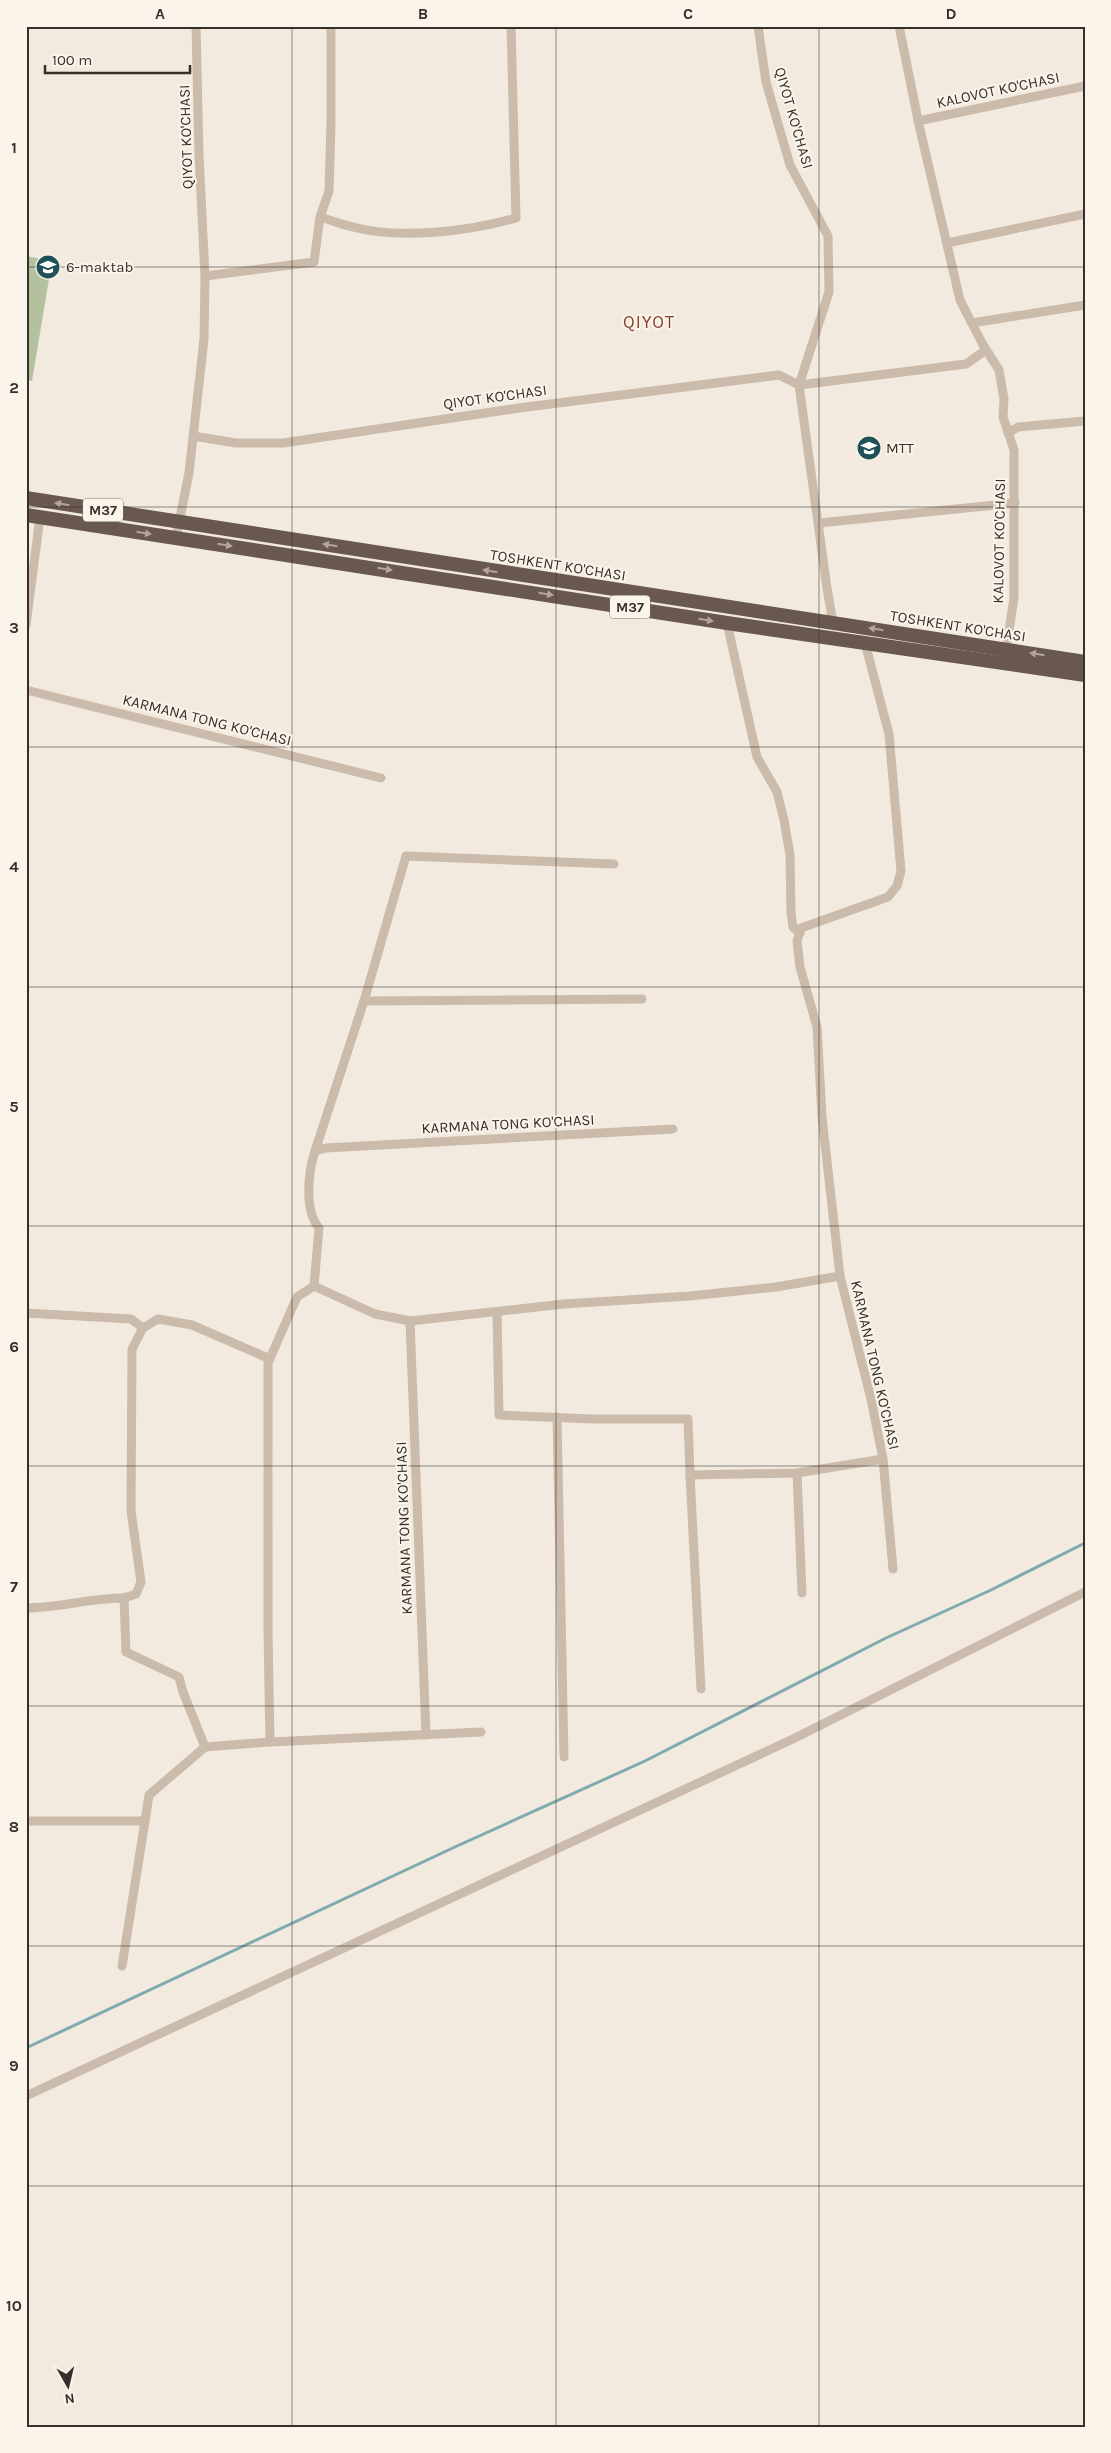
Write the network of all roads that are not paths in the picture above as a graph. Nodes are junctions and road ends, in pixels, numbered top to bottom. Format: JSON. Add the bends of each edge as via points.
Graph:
{"nodes":[{"id":1,"x":196,"y":26,"type":"edge"},
{"id":2,"x":331,"y":26,"type":"edge"},
{"id":3,"x":511,"y":26,"type":"edge"},
{"id":4,"x":758,"y":26,"type":"edge"},
{"id":5,"x":899,"y":26,"type":"edge"},
{"id":6,"x":1085,"y":86,"type":"edge"},
{"id":7,"x":918,"y":121,"type":"junction"},
{"id":8,"x":1085,"y":214,"type":"edge"},
{"id":9,"x":320,"y":217,"type":"junction"},
{"id":10,"x":947,"y":243,"type":"junction"},
{"id":11,"x":206,"y":276,"type":"junction"},
{"id":12,"x":1085,"y":304,"type":"edge"},
{"id":13,"x":972,"y":323,"type":"junction"},
{"id":14,"x":986,"y":350,"type":"junction"},
{"id":15,"x":799,"y":385,"type":"junction"},
{"id":16,"x":1085,"y":421,"type":"edge"},
{"id":17,"x":1008,"y":433,"type":"junction"},
{"id":18,"x":193,"y":436,"type":"junction"},
{"id":19,"x":26,"y":498,"type":"edge"},
{"id":20,"x":1015,"y":503,"type":"junction"},
{"id":21,"x":33,"y":516,"type":"edge"},
{"id":22,"x":179,"y":522,"type":"junction"},
{"id":23,"x":819,"y":522,"type":"junction"},
{"id":24,"x":176,"y":538,"type":"junction"},
{"id":25,"x":728,"y":623,"type":"junction"},
{"id":26,"x":834,"y":623,"type":"junction"},
{"id":27,"x":26,"y":625,"type":"edge"},
{"id":28,"x":865,"y":643,"type":"junction"},
{"id":29,"x":1006,"y":650,"type":"junction"},
{"id":30,"x":1085,"y":662,"type":"edge"},
{"id":31,"x":1085,"y":675,"type":"edge"},
{"id":32,"x":26,"y":690,"type":"edge"},
{"id":33,"x":381,"y":778,"type":"dead end"},
{"id":34,"x":614,"y":864,"type":"dead end"},
{"id":35,"x":800,"y":933,"type":"junction"},
{"id":36,"x":642,"y":1000,"type":"dead end"},
{"id":37,"x":364,"y":1001,"type":"junction"},
{"id":38,"x":673,"y":1129,"type":"dead end"},
{"id":39,"x":315,"y":1150,"type":"junction"},
{"id":40,"x":840,"y":1276,"type":"junction"},
{"id":41,"x":314,"y":1286,"type":"junction"},
{"id":42,"x":497,"y":1312,"type":"junction"},
{"id":43,"x":26,"y":1313,"type":"edge"},
{"id":44,"x":410,"y":1321,"type":"junction"},
{"id":45,"x":143,"y":1328,"type":"junction"},
{"id":46,"x":270,"y":1359,"type":"junction"},
{"id":47,"x":557,"y":1417,"type":"junction"},
{"id":48,"x":882,"y":1460,"type":"junction"},
{"id":49,"x":797,"y":1473,"type":"junction"},
{"id":50,"x":690,"y":1475,"type":"junction"},
{"id":51,"x":893,"y":1569,"type":"dead end"},
{"id":52,"x":1085,"y":1592,"type":"edge"},
{"id":53,"x":802,"y":1593,"type":"dead end"},
{"id":54,"x":124,"y":1598,"type":"junction"},
{"id":55,"x":26,"y":1608,"type":"edge"},
{"id":56,"x":701,"y":1689,"type":"dead end"},
{"id":57,"x":481,"y":1732,"type":"dead end"},
{"id":58,"x":426,"y":1734,"type":"junction"},
{"id":59,"x":270,"y":1742,"type":"junction"},
{"id":60,"x":205,"y":1748,"type":"junction"},
{"id":61,"x":564,"y":1757,"type":"dead end"},
{"id":62,"x":26,"y":1821,"type":"edge"},
{"id":63,"x":145,"y":1821,"type":"junction"},
{"id":64,"x":122,"y":1966,"type":"dead end"},
{"id":65,"x":26,"y":2096,"type":"edge"}],
"edges":[{"from":1,"to":11,"type":"street","name":"QIYOT KO'CHASI"},
{"from":2,"to":9,"type":"street","via":[[328,191]]},
{"from":3,"to":9,"type":"street","via":[[516,218],[485,227],[395,233],[354,228]]},
{"from":4,"to":15,"type":"street","name":"QIYOT KO'CHASI","via":[[766,82],[790,165],[828,236],[829,292]]},
{"from":5,"to":7,"type":"street","name":"KALOVOT KO'CHASI"},
{"from":6,"to":7,"type":"street","name":"KALOVOT KO'CHASI"},
{"from":7,"to":10,"type":"street","name":"KALOVOT KO'CHASI"},
{"from":8,"to":10,"type":"street"},
{"from":9,"to":11,"type":"street","via":[[314,262]]},
{"from":10,"to":13,"type":"street","name":"KALOVOT KO'CHASI","via":[[960,300]]},
{"from":11,"to":18,"type":"street","name":"QIYOT KO'CHASI","via":[[204,339]]},
{"from":12,"to":13,"type":"street"},
{"from":13,"to":14,"type":"street","name":"KALOVOT KO'CHASI"},
{"from":14,"to":15,"type":"street","via":[[966,364]]},
{"from":14,"to":17,"type":"street","name":"KALOVOT KO'CHASI","via":[[999,370],[1004,398],[1003,417]]},
{"from":15,"to":18,"type":"street","name":"QIYOT KO'CHASI","via":[[779,375],[282,442],[236,443]]},
{"from":15,"to":23,"type":"street","name":"QIYOT KO'CHASI"},
{"from":16,"to":17,"type":"street","via":[[1018,427]]},
{"from":17,"to":20,"type":"street","name":"KALOVOT KO'CHASI","via":[[1014,450]]},
{"from":18,"to":22,"type":"street","name":"QIYOT KO'CHASI"},
{"from":22,"to":19,"type":"highway","name":"TOSHKENT KO'CHASI","number":"M37","one_way":true},
{"from":20,"to":23,"type":"street"},
{"from":20,"to":29,"type":"street","name":"KALOVOT KO'CHASI","via":[[1014,598]]},
{"from":21,"to":24,"type":"highway","name":"TOSHKENT KO'CHASI","number":"M37","one_way":true},
{"from":21,"to":27,"type":"street"},
{"from":22,"to":24,"type":"street","name":"QIYOT KO'CHASI"},
{"from":26,"to":22,"type":"highway","name":"TOSHKENT KO'CHASI","number":"M37","one_way":true},
{"from":23,"to":26,"type":"street","name":"QIYOT KO'CHASI"},
{"from":24,"to":25,"type":"highway","name":"TOSHKENT KO'CHASI","number":"M37","one_way":true},
{"from":25,"to":28,"type":"highway","name":"TOSHKENT KO'CHASI","number":"M37"},
{"from":25,"to":35,"type":"street","name":"KARMANA TONG KO'CHASI","via":[[757,757],[780,801],[790,854],[793,927]]},
{"from":29,"to":26,"type":"highway","name":"TOSHKENT KO'CHASI","number":"M37","one_way":true},
{"from":28,"to":31,"type":"highway","name":"TOSHKENT KO'CHASI","number":"M37"},
{"from":28,"to":35,"type":"street","via":[[889,734],[901,871],[897,886],[888,897],[801,928]]},
{"from":30,"to":29,"type":"highway","name":"TOSHKENT KO'CHASI","number":"M37","one_way":true},
{"from":32,"to":33,"type":"street","name":"KARMANA TONG KO'CHASI"},
{"from":34,"to":37,"type":"street","via":[[406,856]]},
{"from":35,"to":40,"type":"street","name":"KARMANA TONG KO'CHASI","via":[[797,941],[800,966],[817,1027],[822,1117]]},
{"from":36,"to":37,"type":"street"},
{"from":37,"to":39,"type":"street"},
{"from":38,"to":39,"type":"street","name":"KARMANA TONG KO'CHASI"},
{"from":39,"to":41,"type":"street","via":[[311,1164],[310,1204],[313,1221],[319,1228]]},
{"from":40,"to":42,"type":"street","name":"KARMANA TONG KO'CHASI","via":[[690,1296]]},
{"from":40,"to":48,"type":"street","name":"KARMANA TONG KO'CHASI","via":[[871,1399]]},
{"from":41,"to":44,"type":"street","name":"KARMANA TONG KO'CHASI","via":[[375,1314]]},
{"from":41,"to":46,"type":"street","via":[[297,1297]]},
{"from":42,"to":44,"type":"street","name":"KARMANA TONG KO'CHASI"},
{"from":42,"to":47,"type":"street","via":[[499,1415]]},
{"from":43,"to":45,"type":"street","via":[[130,1318]]},
{"from":44,"to":58,"type":"street","name":"KARMANA TONG KO'CHASI"},
{"from":45,"to":46,"type":"street","via":[[158,1319],[192,1325]]},
{"from":45,"to":54,"type":"street","via":[[132,1349],[131,1511],[141,1582],[136,1594]]},
{"from":46,"to":59,"type":"street"},
{"from":47,"to":50,"type":"street","via":[[688,1419]]},
{"from":47,"to":61,"type":"street"},
{"from":48,"to":49,"type":"street","name":"KARMANA TONG KO'CHASI"},
{"from":48,"to":51,"type":"street","name":"KARMANA TONG KO'CHASI"},
{"from":49,"to":50,"type":"street","name":"KARMANA TONG KO'CHASI"},
{"from":49,"to":53,"type":"street"},
{"from":50,"to":56,"type":"street"},
{"from":52,"to":65,"type":"street","via":[[795,1738]]},
{"from":54,"to":55,"type":"street","via":[[97,1598],[45,1608]]},
{"from":54,"to":60,"type":"street","via":[[126,1652],[179,1677]]},
{"from":57,"to":58,"type":"street"},
{"from":58,"to":59,"type":"street"},
{"from":59,"to":60,"type":"street"},
{"from":60,"to":63,"type":"street","via":[[149,1795]]},
{"from":62,"to":63,"type":"street"},
{"from":63,"to":64,"type":"street"}]}
